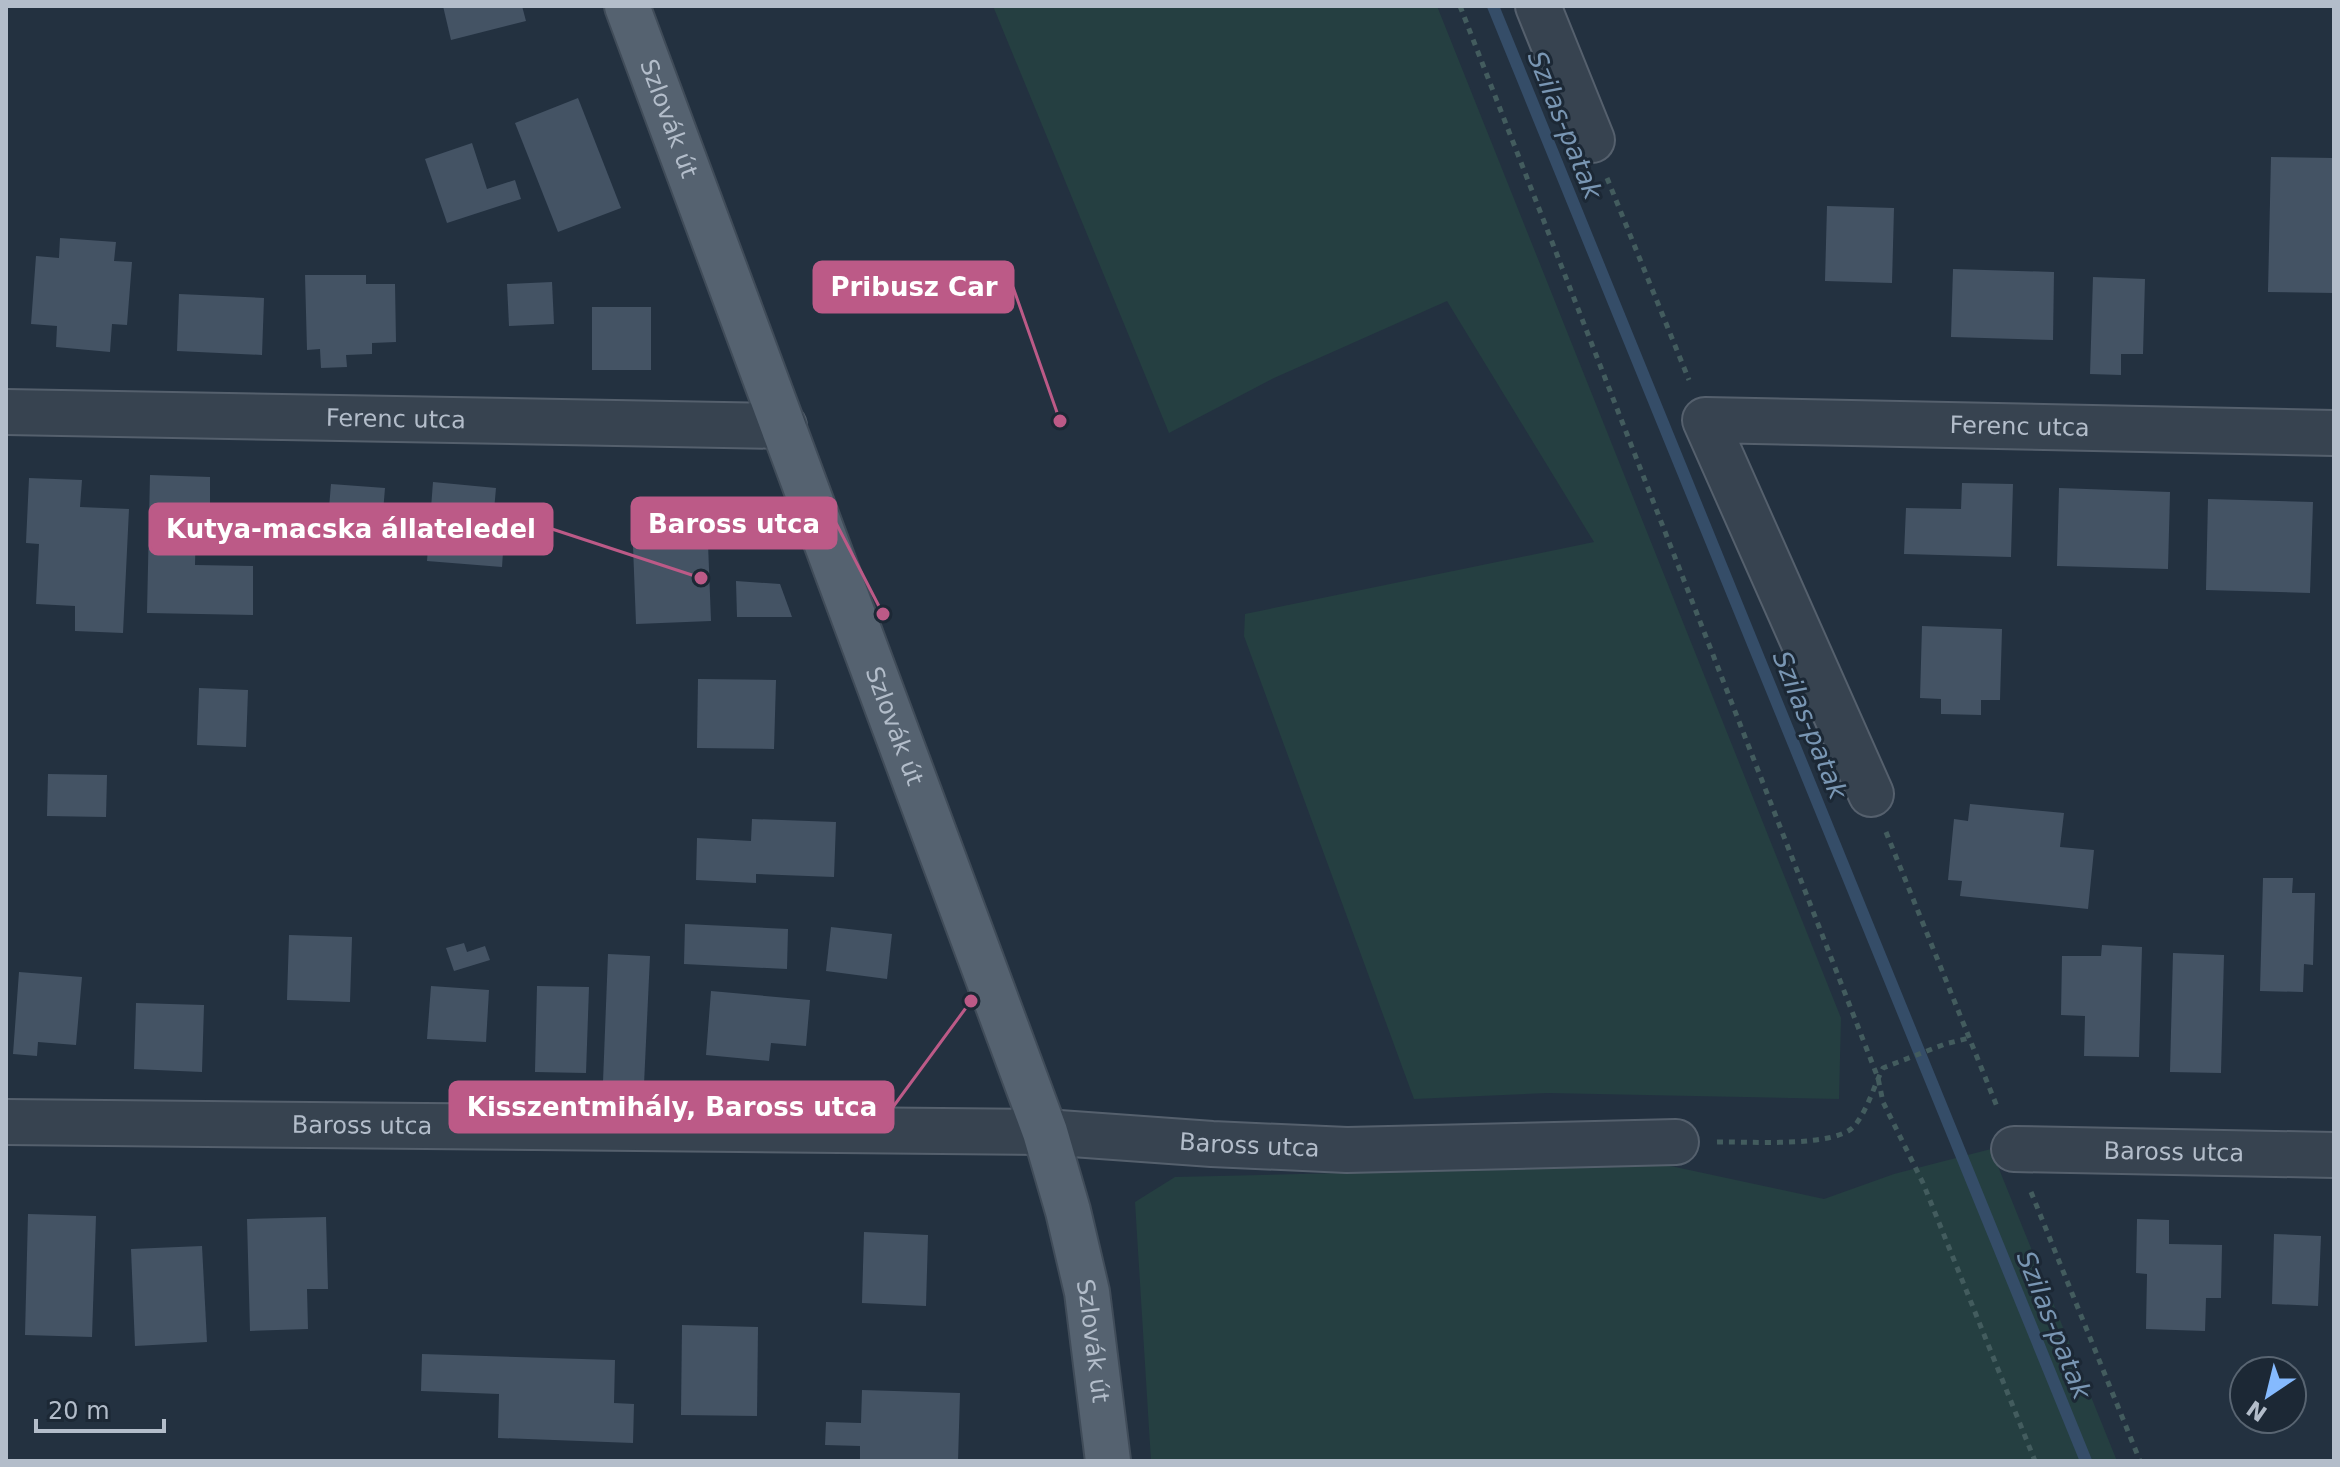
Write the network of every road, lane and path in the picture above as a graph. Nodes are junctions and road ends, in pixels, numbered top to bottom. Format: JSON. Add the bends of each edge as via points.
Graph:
{"nodes":[{"id":1,"x":627,"y":6,"type":"edge"},
{"id":2,"x":1460,"y":6,"type":"edge"},
{"id":3,"x":1538,"y":6,"type":"edge"},
{"id":4,"x":1592,"y":140,"type":"joint"},
{"id":5,"x":6,"y":412,"type":"edge"},
{"id":6,"x":1705,"y":420,"type":"junction"},
{"id":7,"x":784,"y":426,"type":"junction"},
{"id":8,"x":2334,"y":433,"type":"edge"},
{"id":9,"x":1871,"y":794,"type":"dead end"},
{"id":10,"x":1969,"y":1038,"type":"dead end"},
{"id":11,"x":1878,"y":1078,"type":"junction"},
{"id":12,"x":6,"y":1122,"type":"edge"},
{"id":13,"x":1045,"y":1132,"type":"junction"},
{"id":14,"x":1676,"y":1142,"type":"joint"},
{"id":15,"x":2014,"y":1149,"type":"dead end"},
{"id":16,"x":2334,"y":1155,"type":"edge"},
{"id":17,"x":1108,"y":1461,"type":"edge"},
{"id":18,"x":2035,"y":1461,"type":"edge"}],
"edges":[{"from":1,"to":7,"type":"main road","name":"Szlovák út"},
{"from":2,"to":11,"type":"path"},
{"from":3,"to":4,"type":"street"},
{"from":4,"to":6,"type":"path"},
{"from":5,"to":7,"type":"street","name":"Ferenc utca"},
{"from":6,"to":8,"type":"street","name":"Ferenc utca"},
{"from":6,"to":9,"type":"street"},
{"from":7,"to":13,"type":"main road","name":"Szlovák út"},
{"from":10,"to":11,"type":"path","via":[[1883,1068]]},
{"from":11,"to":14,"type":"path","via":[[1855,1127],[1833,1138],[1796,1143]]},
{"from":11,"to":18,"type":"path","via":[[1883,1102],[1923,1183]]},
{"from":12,"to":13,"type":"street","name":"Baross utca"},
{"from":13,"to":14,"type":"street","name":"Baross utca","via":[[1347,1150]]},
{"from":13,"to":17,"type":"main road","name":"Szlovák út","via":[[1087,1292]]},
{"from":15,"to":16,"type":"street","name":"Baross utca"}]}
